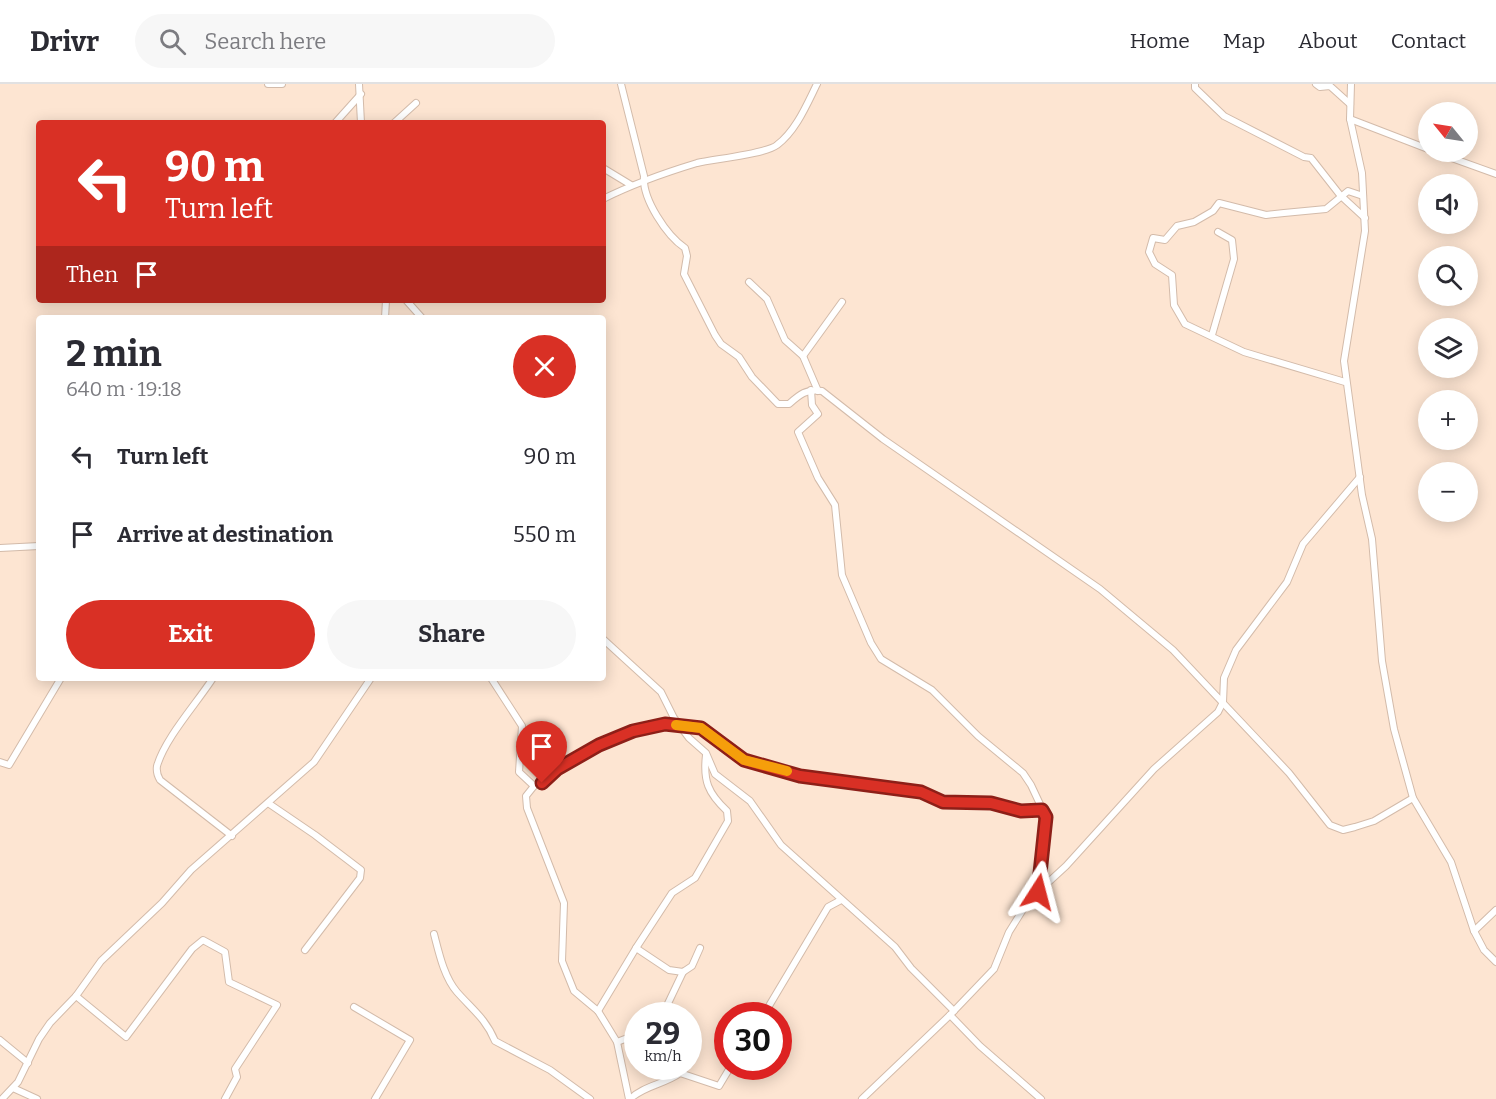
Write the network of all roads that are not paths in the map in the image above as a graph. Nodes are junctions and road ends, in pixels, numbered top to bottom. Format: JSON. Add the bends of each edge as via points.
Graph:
{"nodes":[{"id":1,"x":268,"y":84,"type":"edge"},
{"id":2,"x":282,"y":84,"type":"edge"},
{"id":3,"x":359,"y":84,"type":"edge"},
{"id":4,"x":621,"y":84,"type":"edge"},
{"id":5,"x":817,"y":84,"type":"edge"},
{"id":6,"x":1195,"y":84,"type":"edge"},
{"id":7,"x":1316,"y":84,"type":"edge"},
{"id":8,"x":1351,"y":84,"type":"edge"},
{"id":9,"x":361,"y":94,"type":"junction"},
{"id":10,"x":416,"y":103,"type":"dead end"},
{"id":11,"x":1350,"y":105,"type":"junction"},
{"id":12,"x":1350,"y":119,"type":"junction"},
{"id":13,"x":338,"y":120,"type":"edge"},
{"id":14,"x":361,"y":120,"type":"edge"},
{"id":15,"x":397,"y":120,"type":"edge"},
{"id":16,"x":1418,"y":145,"type":"edge"},
{"id":17,"x":1463,"y":162,"type":"edge"},
{"id":18,"x":606,"y":170,"type":"edge"},
{"id":19,"x":1496,"y":174,"type":"edge"},
{"id":20,"x":644,"y":180,"type":"junction"},
{"id":21,"x":631,"y":185,"type":"junction"},
{"id":22,"x":1340,"y":195,"type":"junction"},
{"id":23,"x":1363,"y":196,"type":"junction"},
{"id":24,"x":606,"y":198,"type":"edge"},
{"id":25,"x":1365,"y":218,"type":"junction"},
{"id":26,"x":1218,"y":232,"type":"dead end"},
{"id":27,"x":749,"y":282,"type":"dead end"},
{"id":28,"x":842,"y":302,"type":"dead end"},
{"id":29,"x":409,"y":303,"type":"edge"},
{"id":30,"x":419,"y":315,"type":"edge"},
{"id":31,"x":1212,"y":335,"type":"junction"},
{"id":32,"x":803,"y":356,"type":"junction"},
{"id":33,"x":1345,"y":382,"type":"junction"},
{"id":34,"x":815,"y":390,"type":"junction"},
{"id":35,"x":1360,"y":477,"type":"junction"},
{"id":36,"x":36,"y":546,"type":"edge"},
{"id":37,"x":0,"y":548,"type":"edge"},
{"id":38,"x":606,"y":642,"type":"edge"},
{"id":39,"x":59,"y":681,"type":"edge"},
{"id":40,"x":211,"y":681,"type":"edge"},
{"id":41,"x":369,"y":681,"type":"edge"},
{"id":42,"x":493,"y":681,"type":"edge"},
{"id":43,"x":1223,"y":702,"type":"junction"},
{"id":44,"x":680,"y":726,"type":"junction"},
{"id":45,"x":706,"y":753,"type":"junction"},
{"id":46,"x":0,"y":762,"type":"edge"},
{"id":47,"x":534,"y":786,"type":"junction"},
{"id":48,"x":1413,"y":798,"type":"junction"},
{"id":49,"x":268,"y":803,"type":"junction"},
{"id":50,"x":1042,"y":810,"type":"junction"},
{"id":51,"x":232,"y":836,"type":"junction"},
{"id":52,"x":1038,"y":892,"type":"junction"},
{"id":53,"x":841,"y":900,"type":"junction"},
{"id":54,"x":1496,"y":910,"type":"edge"},
{"id":55,"x":1474,"y":931,"type":"junction"},
{"id":56,"x":434,"y":934,"type":"dead end"},
{"id":57,"x":636,"y":948,"type":"junction"},
{"id":58,"x":700,"y":948,"type":"dead end"},
{"id":59,"x":305,"y":950,"type":"dead end"},
{"id":60,"x":1496,"y":962,"type":"edge"},
{"id":61,"x":683,"y":972,"type":"junction"},
{"id":62,"x":76,"y":996,"type":"junction"},
{"id":63,"x":669,"y":1002,"type":"edge"},
{"id":64,"x":771,"y":1002,"type":"edge"},
{"id":65,"x":354,"y":1007,"type":"dead end"},
{"id":66,"x":598,"y":1011,"type":"junction"},
{"id":67,"x":952,"y":1013,"type":"junction"},
{"id":68,"x":624,"y":1039,"type":"edge"},
{"id":69,"x":0,"y":1040,"type":"edge"},
{"id":70,"x":617,"y":1042,"type":"junction"},
{"id":71,"x":28,"y":1063,"type":"junction"},
{"id":72,"x":722,"y":1080,"type":"edge"},
{"id":73,"x":627,"y":1087,"type":"junction"},
{"id":74,"x":12,"y":1088,"type":"junction"},
{"id":75,"x":2,"y":1099,"type":"edge"},
{"id":76,"x":38,"y":1099,"type":"edge"},
{"id":77,"x":225,"y":1099,"type":"edge"},
{"id":78,"x":375,"y":1099,"type":"edge"},
{"id":79,"x":590,"y":1099,"type":"edge"},
{"id":80,"x":621,"y":1099,"type":"edge"},
{"id":81,"x":630,"y":1099,"type":"edge"},
{"id":82,"x":862,"y":1099,"type":"edge"},
{"id":83,"x":1041,"y":1099,"type":"edge"}],
"edges":[{"from":1,"to":2,"type":"street"},
{"from":3,"to":9,"type":"street"},
{"from":4,"to":20,"type":"street"},
{"from":5,"to":20,"type":"street","via":[[793,128],[776,147],[698,163]]},
{"from":6,"to":22,"type":"street","via":[[1224,116],[1311,158]]},
{"from":7,"to":11,"type":"street","via":[[1330,86]]},
{"from":8,"to":11,"type":"street"},
{"from":9,"to":13,"type":"street"},
{"from":9,"to":14,"type":"street"},
{"from":10,"to":15,"type":"street"},
{"from":11,"to":12,"type":"street"},
{"from":12,"to":16,"type":"street"},
{"from":12,"to":23,"type":"street"},
{"from":17,"to":19,"type":"street"},
{"from":18,"to":21,"type":"street"},
{"from":20,"to":21,"type":"street"},
{"from":20,"to":34,"type":"street","via":[[646,197],[664,228],[685,248],[684,274],[721,344],[739,357],[778,404],[789,404],[801,393]]},
{"from":21,"to":24,"type":"street"},
{"from":22,"to":23,"type":"street","via":[[1348,191]]},
{"from":22,"to":25,"type":"street"},
{"from":22,"to":31,"type":"street","via":[[1326,208],[1266,215],[1219,202],[1213,211],[1194,222],[1177,225],[1165,240],[1153,238],[1149,252],[1155,264],[1172,275],[1179,316],[1185,324]]},
{"from":23,"to":25,"type":"street"},
{"from":25,"to":33,"type":"street","via":[[1346,337]]},
{"from":26,"to":31,"type":"street","via":[[1232,240],[1234,259]]},
{"from":27,"to":32,"type":"street","via":[[766,299],[785,340]]},
{"from":28,"to":32,"type":"street"},
{"from":29,"to":30,"type":"street"},
{"from":31,"to":33,"type":"street","via":[[1245,352]]},
{"from":32,"to":34,"type":"street"},
{"from":33,"to":35,"type":"street"},
{"from":34,"to":43,"type":"street","via":[[1100,589],[1173,650]]},
{"from":34,"to":50,"type":"street","via":[[812,405],[818,414],[798,432],[835,505],[842,575],[871,643],[881,659],[932,690],[1023,773]]},
{"from":35,"to":43,"type":"street","via":[[1303,544],[1287,582],[1236,650],[1224,678]]},
{"from":35,"to":48,"type":"street","via":[[1372,539],[1382,661],[1394,729]]},
{"from":36,"to":37,"type":"street"},
{"from":38,"to":44,"type":"street","via":[[661,692]]},
{"from":39,"to":46,"type":"street","via":[[9,765]]},
{"from":40,"to":51,"type":"street","via":[[172,739],[157,773],[160,780]]},
{"from":41,"to":49,"type":"street","via":[[314,762]]},
{"from":42,"to":47,"type":"street","via":[[522,726],[519,772]]},
{"from":43,"to":48,"type":"street","via":[[1337,828],[1343,830],[1374,821]]},
{"from":43,"to":52,"type":"street","via":[[1218,712],[1154,769]]},
{"from":44,"to":45,"type":"street"},
{"from":44,"to":47,"type":"street","via":[[665,724],[633,731],[579,755]]},
{"from":44,"to":50,"type":"street","via":[[701,728],[744,760],[800,776],[921,792],[951,803],[991,803],[1021,811]]},
{"from":45,"to":53,"type":"street","via":[[715,774],[750,801],[781,845]]},
{"from":45,"to":57,"type":"street","via":[[704,769],[711,796],[727,811],[728,821],[695,878],[672,892]]},
{"from":47,"to":66,"type":"street","via":[[526,796],[526,808],[564,903],[562,961],[574,991]]},
{"from":48,"to":55,"type":"street","via":[[1451,862]]},
{"from":49,"to":51,"type":"street"},
{"from":49,"to":59,"type":"street","via":[[361,870],[360,878]]},
{"from":50,"to":52,"type":"street","via":[[1046,817]]},
{"from":51,"to":62,"type":"street","via":[[191,870],[101,961]]},
{"from":52,"to":67,"type":"street","via":[[1009,932],[994,969]]},
{"from":53,"to":64,"type":"street","via":[[828,907]]},
{"from":53,"to":67,"type":"street","via":[[895,947]]},
{"from":54,"to":55,"type":"street"},
{"from":55,"to":60,"type":"street"},
{"from":56,"to":79,"type":"street","via":[[455,990],[489,1027],[495,1041],[550,1070]]},
{"from":57,"to":61,"type":"street","via":[[669,970]]},
{"from":57,"to":66,"type":"street"},
{"from":58,"to":61,"type":"street","via":[[692,966]]},
{"from":61,"to":63,"type":"street"},
{"from":62,"to":71,"type":"street","via":[[50,1023]]},
{"from":62,"to":77,"type":"street","via":[[126,1037],[203,940],[225,952],[230,982],[277,1005],[235,1070],[237,1077]]},
{"from":65,"to":78,"type":"street","via":[[410,1040]]},
{"from":66,"to":70,"type":"street"},
{"from":67,"to":82,"type":"street"},
{"from":67,"to":83,"type":"street","via":[[980,1046]]},
{"from":68,"to":70,"type":"street"},
{"from":69,"to":71,"type":"street"},
{"from":70,"to":73,"type":"street"},
{"from":71,"to":74,"type":"street"},
{"from":72,"to":81,"type":"street","via":[[718,1086],[680,1073]]},
{"from":73,"to":80,"type":"street"},
{"from":73,"to":81,"type":"street"},
{"from":74,"to":75,"type":"street"},
{"from":74,"to":76,"type":"street"}]}
